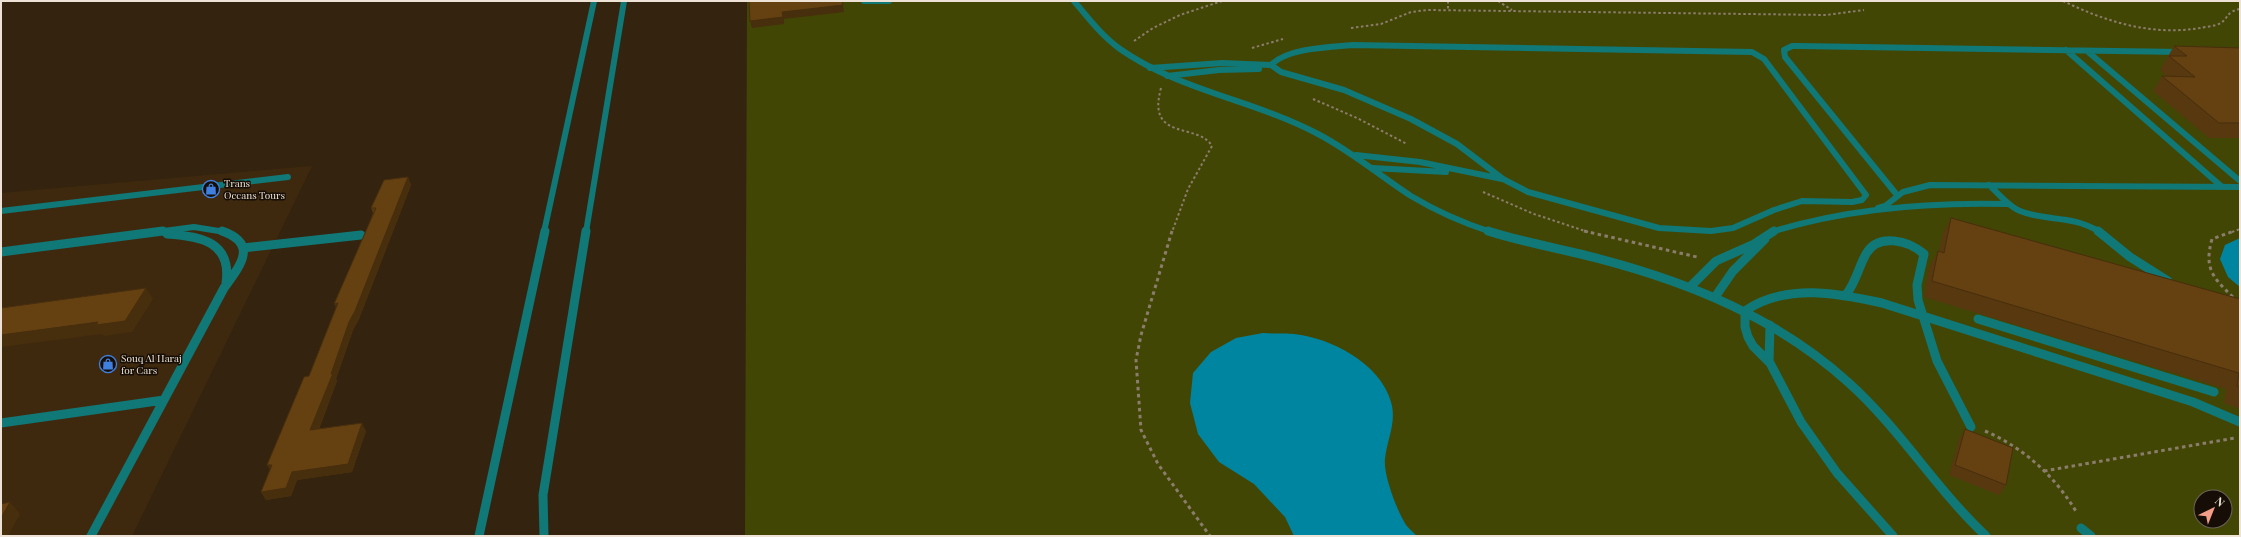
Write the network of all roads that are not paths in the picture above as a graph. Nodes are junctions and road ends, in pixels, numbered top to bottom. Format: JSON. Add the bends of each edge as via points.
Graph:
{"nodes":[{"id":1,"x":594,"y":1,"type":"edge"},
{"id":2,"x":624,"y":1,"type":"edge"},
{"id":3,"x":864,"y":1,"type":"edge"},
{"id":4,"x":889,"y":1,"type":"edge"},
{"id":5,"x":1074,"y":1,"type":"edge"},
{"id":6,"x":2066,"y":50,"type":"junction"},
{"id":7,"x":2087,"y":51,"type":"junction"},
{"id":8,"x":2191,"y":52,"type":"edge"},
{"id":9,"x":1273,"y":67,"type":"junction"},
{"id":10,"x":1149,"y":68,"type":"junction"},
{"id":11,"x":1166,"y":76,"type":"junction"},
{"id":12,"x":1356,"y":155,"type":"junction"},
{"id":13,"x":1373,"y":168,"type":"junction"},
{"id":14,"x":288,"y":178,"type":"dead end"},
{"id":15,"x":1503,"y":179,"type":"junction"},
{"id":16,"x":2240,"y":181,"type":"edge"},
{"id":17,"x":1989,"y":185,"type":"junction"},
{"id":18,"x":1515,"y":186,"type":"junction"},
{"id":19,"x":2222,"y":186,"type":"junction"},
{"id":20,"x":2240,"y":187,"type":"edge"},
{"id":21,"x":1898,"y":195,"type":"junction"},
{"id":22,"x":2008,"y":204,"type":"junction"},
{"id":23,"x":1878,"y":208,"type":"junction"},
{"id":24,"x":1,"y":212,"type":"edge"},
{"id":25,"x":1771,"y":232,"type":"junction"},
{"id":26,"x":140,"y":234,"type":"junction"},
{"id":27,"x":361,"y":235,"type":"dead end"},
{"id":28,"x":243,"y":248,"type":"junction"},
{"id":29,"x":1,"y":252,"type":"edge"},
{"id":30,"x":2174,"y":284,"type":"edge"},
{"id":31,"x":1690,"y":287,"type":"junction"},
{"id":32,"x":224,"y":288,"type":"junction"},
{"id":33,"x":1845,"y":296,"type":"junction"},
{"id":34,"x":1716,"y":297,"type":"junction"},
{"id":35,"x":1745,"y":311,"type":"junction"},
{"id":36,"x":1923,"y":315,"type":"junction"},
{"id":37,"x":1978,"y":319,"type":"dead end"},
{"id":38,"x":1770,"y":325,"type":"junction"},
{"id":39,"x":1769,"y":362,"type":"junction"},
{"id":40,"x":2120,"y":363,"type":"junction"},
{"id":41,"x":2119,"y":378,"type":"junction"},
{"id":42,"x":2214,"y":392,"type":"dead end"},
{"id":43,"x":164,"y":400,"type":"junction"},
{"id":44,"x":2240,"y":422,"type":"edge"},
{"id":45,"x":1,"y":424,"type":"edge"},
{"id":46,"x":1971,"y":427,"type":"road end"},
{"id":47,"x":2081,"y":528,"type":"road end"},
{"id":48,"x":91,"y":536,"type":"edge"},
{"id":49,"x":479,"y":536,"type":"edge"},
{"id":50,"x":544,"y":536,"type":"edge"},
{"id":51,"x":1893,"y":536,"type":"edge"},
{"id":52,"x":1986,"y":536,"type":"edge"},
{"id":53,"x":2091,"y":536,"type":"edge"}],
"edges":[{"from":1,"to":49,"type":"street"},
{"from":2,"to":50,"type":"street","via":[[543,495]]},
{"from":3,"to":4,"type":"street"},
{"from":5,"to":10,"type":"street","via":[[1099,32]]},
{"from":6,"to":7,"type":"street"},
{"from":6,"to":19,"type":"street"},
{"from":6,"to":21,"type":"street","via":[[1834,46],[1792,46],[1784,50],[1784,54]]},
{"from":7,"to":8,"type":"street"},
{"from":7,"to":16,"type":"street"},
{"from":9,"to":10,"type":"street","via":[[1222,63]]},
{"from":9,"to":11,"type":"street"},
{"from":9,"to":15,"type":"street","via":[[1344,90],[1404,115],[1457,144]]},
{"from":9,"to":18,"type":"street","via":[[1277,59],[1292,54],[1353,45],[1752,52],[1764,59],[1866,195],[1858,202],[1802,201],[1733,228],[1686,231],[1618,218],[1543,198]]},
{"from":10,"to":11,"type":"street"},
{"from":11,"to":12,"type":"street","via":[[1274,114]]},
{"from":12,"to":13,"type":"street"},
{"from":12,"to":15,"type":"street","via":[[1420,162]]},
{"from":13,"to":18,"type":"street","via":[[1442,171]]},
{"from":13,"to":31,"type":"street","via":[[1417,200],[1450,217],[1529,243],[1628,267]]},
{"from":14,"to":24,"type":"street"},
{"from":15,"to":18,"type":"street"},
{"from":17,"to":19,"type":"street"},
{"from":17,"to":21,"type":"street","via":[[1930,185],[1912,188]]},
{"from":17,"to":22,"type":"street"},
{"from":19,"to":20,"type":"street"},
{"from":21,"to":23,"type":"street","via":[[1886,207]]},
{"from":22,"to":23,"type":"street","via":[[1940,203]]},
{"from":22,"to":30,"type":"street","via":[[2025,214],[2064,218],[2089,225],[2108,237],[2130,258]]},
{"from":23,"to":25,"type":"street","via":[[1823,218]]},
{"from":25,"to":31,"type":"street","via":[[1754,244],[1716,261]]},
{"from":25,"to":34,"type":"street","via":[[1757,250],[1726,279]]},
{"from":26,"to":28,"type":"street","via":[[174,229],[211,228],[236,237]]},
{"from":26,"to":29,"type":"street"},
{"from":26,"to":32,"type":"street","via":[[182,234],[213,244],[228,263]]},
{"from":27,"to":28,"type":"street"},
{"from":28,"to":32,"type":"street","via":[[241,265]]},
{"from":31,"to":34,"type":"street"},
{"from":32,"to":43,"type":"street"},
{"from":33,"to":35,"type":"street","via":[[1796,293],[1775,296],[1757,302]]},
{"from":33,"to":36,"type":"street"},
{"from":33,"to":36,"type":"street","via":[[1856,284],[1868,248],[1885,241],[1906,243],[1924,254],[1917,285]]},
{"from":34,"to":35,"type":"street"},
{"from":35,"to":38,"type":"street"},
{"from":35,"to":39,"type":"street","via":[[1747,335]]},
{"from":36,"to":41,"type":"street"},
{"from":36,"to":46,"type":"street","via":[[1937,361]]},
{"from":37,"to":40,"type":"street"},
{"from":38,"to":39,"type":"street"},
{"from":38,"to":52,"type":"street","via":[[1810,351],[1846,380],[1879,413],[1938,487]]},
{"from":39,"to":51,"type":"street","via":[[1790,405],[1821,451],[1860,501]]},
{"from":40,"to":41,"type":"street"},
{"from":40,"to":42,"type":"street"},
{"from":41,"to":44,"type":"street","via":[[2193,402]]},
{"from":43,"to":45,"type":"street"},
{"from":43,"to":48,"type":"street"},
{"from":47,"to":53,"type":"street"}]}
